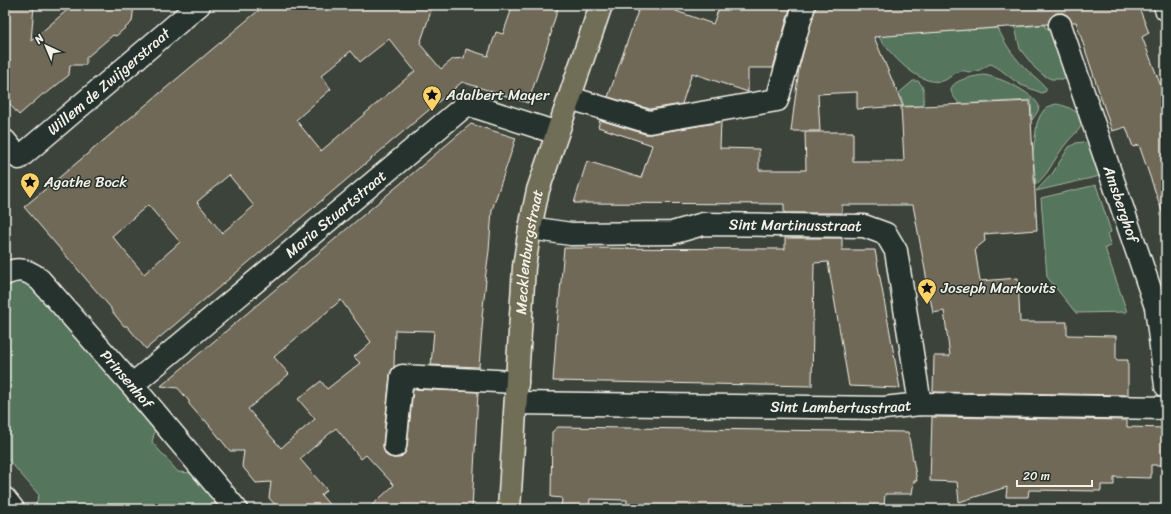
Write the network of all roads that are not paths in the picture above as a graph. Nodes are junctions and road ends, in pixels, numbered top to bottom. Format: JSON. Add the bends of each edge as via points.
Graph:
{"nodes":[{"id":1,"x":199,"y":5,"type":"edge"},
{"id":2,"x":601,"y":5,"type":"edge"},
{"id":3,"x":804,"y":5,"type":"edge"},
{"id":4,"x":1164,"y":5,"type":"edge"},
{"id":5,"x":1166,"y":9,"type":"edge"},
{"id":6,"x":1060,"y":25,"type":"dead end"},
{"id":7,"x":570,"y":98,"type":"junction"},
{"id":8,"x":557,"y":133,"type":"junction"},
{"id":9,"x":5,"y":141,"type":"edge"},
{"id":10,"x":530,"y":228,"type":"junction"},
{"id":11,"x":5,"y":274,"type":"edge"},
{"id":12,"x":132,"y":385,"type":"junction"},
{"id":13,"x":1166,"y":386,"type":"edge"},
{"id":14,"x":516,"y":392,"type":"junction"},
{"id":15,"x":920,"y":404,"type":"junction"},
{"id":16,"x":1166,"y":408,"type":"edge"},
{"id":17,"x":394,"y":446,"type":"dead end"},
{"id":18,"x":5,"y":499,"type":"edge"},
{"id":19,"x":13,"y":509,"type":"edge"},
{"id":20,"x":236,"y":509,"type":"edge"},
{"id":21,"x":510,"y":509,"type":"edge"}],
"edges":[{"from":1,"to":9,"type":"street","name":"Willem de Zwijgerstraat","via":[[19,158]]},
{"from":2,"to":7,"type":"main road","name":"Mecklenburgstraat"},
{"from":3,"to":7,"type":"street","via":[[777,100],[649,122]]},
{"from":4,"to":5,"type":"street"},
{"from":6,"to":13,"type":"street","name":"Amsberghof","via":[[1156,307]]},
{"from":7,"to":8,"type":"main road","name":"Mecklenburgstraat"},
{"from":8,"to":10,"type":"main road","name":"Mecklenburgstraat","via":[[538,190]]},
{"from":8,"to":12,"type":"street","name":"Maria Stuartstraat","via":[[467,104]]},
{"from":10,"to":14,"type":"main road","name":"Mecklenburgstraat","via":[[524,266]]},
{"from":10,"to":15,"type":"street","name":"Sint Martinusstraat","via":[[571,234],[672,233],[703,224],[864,226],[886,234],[896,250]]},
{"from":11,"to":12,"type":"street","name":"Prinsenhof","via":[[23,270],[32,273]]},
{"from":12,"to":20,"type":"street","name":"Prinsenhof"},
{"from":14,"to":15,"type":"street","name":"Sint Lambertusstraat","via":[[884,408]]},
{"from":14,"to":17,"type":"street","name":"Sint Lambertusstraat","via":[[402,376]]},
{"from":14,"to":21,"type":"main road","name":"Mecklenburgstraat"},
{"from":15,"to":16,"type":"street","name":"Sint Lambertusstraat"},
{"from":18,"to":19,"type":"street"}]}
